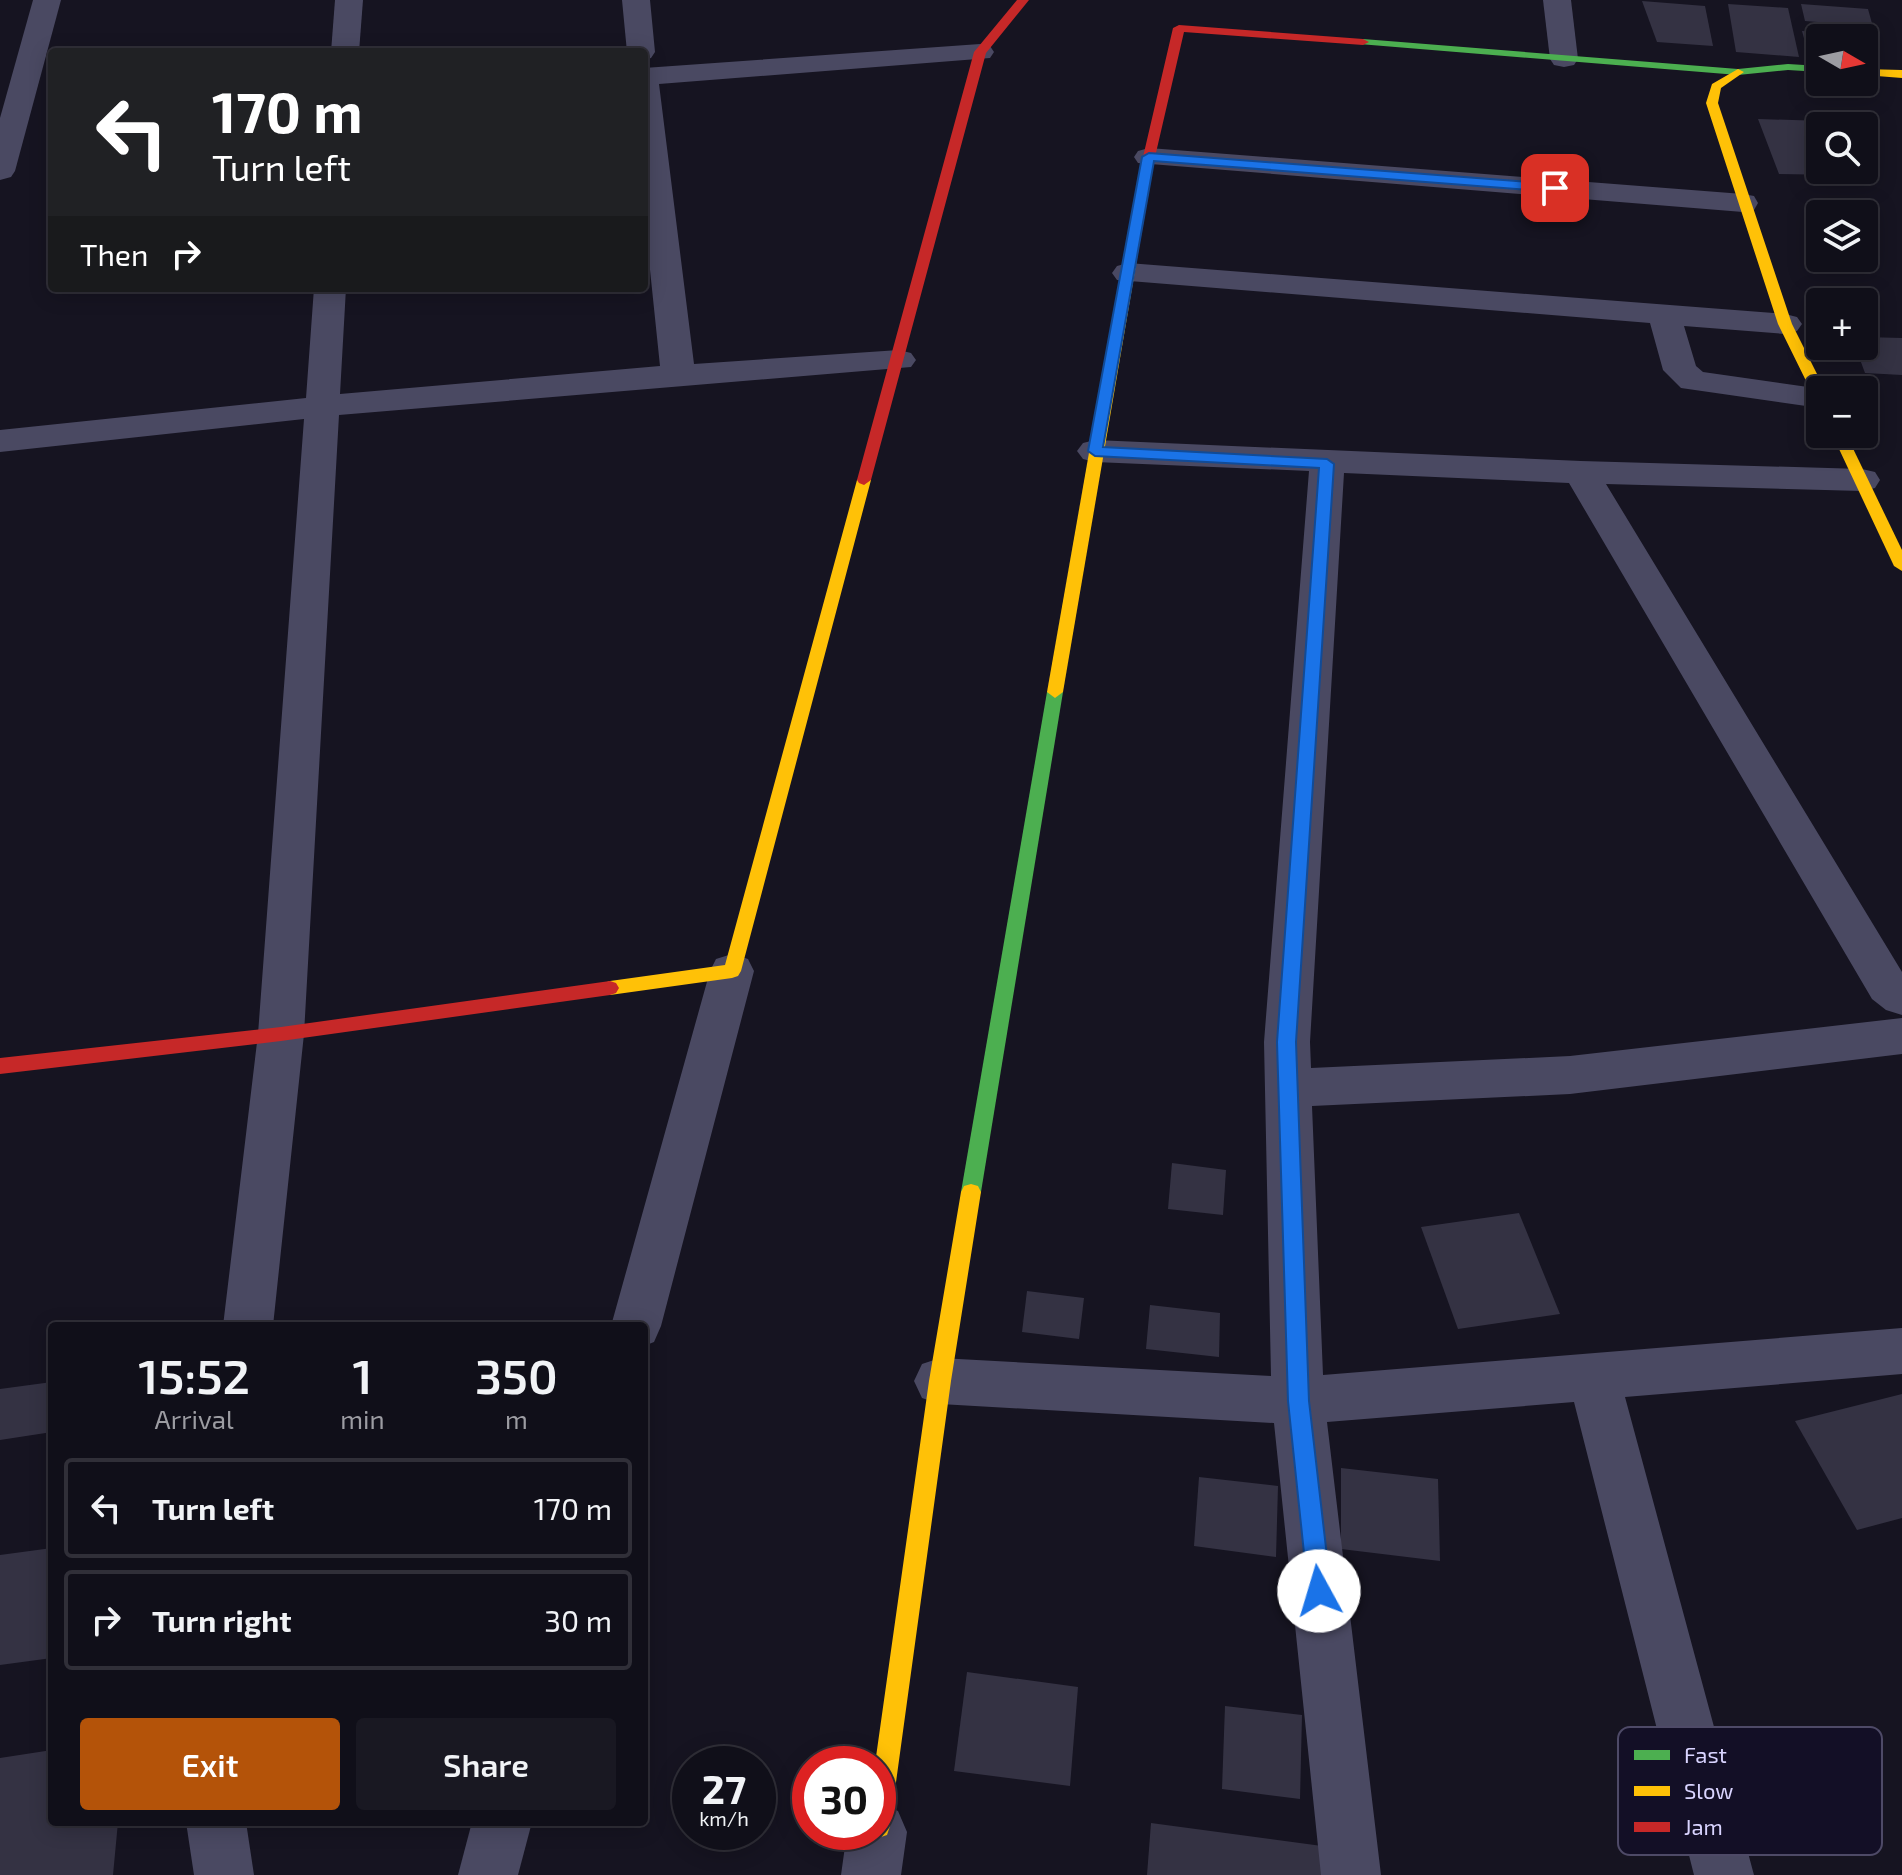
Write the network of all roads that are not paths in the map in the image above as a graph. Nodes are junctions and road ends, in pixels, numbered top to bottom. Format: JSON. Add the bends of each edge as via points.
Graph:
{"nodes":[{"id":1,"x":47,"y":0,"type":"edge"},
{"id":2,"x":349,"y":0,"type":"edge"},
{"id":3,"x":636,"y":0,"type":"edge"},
{"id":4,"x":1023,"y":0,"type":"edge"},
{"id":5,"x":1557,"y":0,"type":"edge"},
{"id":6,"x":345,"y":48,"type":"edge"},
{"id":7,"x":641,"y":48,"type":"edge"},
{"id":8,"x":980,"y":52,"type":"junction"},
{"id":9,"x":1564,"y":59,"type":"junction"},
{"id":10,"x":1806,"y":68,"type":"edge"},
{"id":11,"x":1738,"y":72,"type":"junction"},
{"id":12,"x":1878,"y":73,"type":"edge"},
{"id":13,"x":1902,"y":74,"type":"edge"},
{"id":14,"x":648,"y":77,"type":"edge"},
{"id":15,"x":648,"y":112,"type":"edge"},
{"id":16,"x":1149,"y":157,"type":"junction"},
{"id":17,"x":0,"y":171,"type":"edge"},
{"id":18,"x":1743,"y":203,"type":"junction"},
{"id":19,"x":1128,"y":273,"type":"junction"},
{"id":20,"x":330,"y":292,"type":"edge"},
{"id":21,"x":1664,"y":315,"type":"junction"},
{"id":22,"x":1785,"y":324,"type":"junction"},
{"id":23,"x":899,"y":360,"type":"junction"},
{"id":24,"x":678,"y":373,"type":"junction"},
{"id":25,"x":1810,"y":376,"type":"edge"},
{"id":26,"x":1806,"y":395,"type":"edge"},
{"id":27,"x":323,"y":404,"type":"junction"},
{"id":28,"x":0,"y":441,"type":"edge"},
{"id":29,"x":1846,"y":448,"type":"edge"},
{"id":30,"x":1095,"y":451,"type":"junction"},
{"id":31,"x":1327,"y":464,"type":"junction"},
{"id":32,"x":1581,"y":472,"type":"junction"},
{"id":33,"x":1862,"y":480,"type":"junction"},
{"id":34,"x":1902,"y":566,"type":"edge"},
{"id":35,"x":732,"y":971,"type":"junction"},
{"id":36,"x":1902,"y":997,"type":"edge"},
{"id":37,"x":281,"y":1034,"type":"junction"},
{"id":38,"x":1902,"y":1036,"type":"edge"},
{"id":39,"x":0,"y":1066,"type":"edge"},
{"id":40,"x":1289,"y":1088,"type":"junction"},
{"id":41,"x":248,"y":1322,"type":"edge"},
{"id":42,"x":637,"y":1322,"type":"edge"},
{"id":43,"x":1902,"y":1351,"type":"edge"},
{"id":44,"x":1594,"y":1379,"type":"junction"},
{"id":45,"x":940,"y":1381,"type":"junction"},
{"id":46,"x":1298,"y":1401,"type":"junction"},
{"id":47,"x":1685,"y":1727,"type":"edge"},
{"id":48,"x":889,"y":1746,"type":"edge"},
{"id":49,"x":217,"y":1826,"type":"edge"},
{"id":50,"x":501,"y":1826,"type":"edge"},
{"id":51,"x":874,"y":1850,"type":"edge"},
{"id":52,"x":1719,"y":1855,"type":"edge"},
{"id":53,"x":224,"y":1875,"type":"edge"},
{"id":54,"x":488,"y":1875,"type":"edge"},
{"id":55,"x":871,"y":1875,"type":"edge"},
{"id":56,"x":1351,"y":1875,"type":"edge"},
{"id":57,"x":1724,"y":1875,"type":"edge"}],
"edges":[{"from":1,"to":17,"type":"street"},
{"from":2,"to":6,"type":"street"},
{"from":3,"to":7,"type":"street"},
{"from":4,"to":8,"type":"street"},
{"from":5,"to":9,"type":"street"},
{"from":8,"to":14,"type":"street"},
{"from":8,"to":23,"type":"street"},
{"from":9,"to":11,"type":"street"},
{"from":9,"to":16,"type":"street","via":[[1179,28]]},
{"from":10,"to":11,"type":"street"},
{"from":11,"to":18,"type":"street","via":[[1716,86],[1712,103]]},
{"from":12,"to":13,"type":"street"},
{"from":15,"to":24,"type":"street"},
{"from":16,"to":18,"type":"street"},
{"from":16,"to":19,"type":"street"},
{"from":18,"to":22,"type":"street"},
{"from":19,"to":21,"type":"street"},
{"from":19,"to":30,"type":"street"},
{"from":20,"to":27,"type":"street"},
{"from":21,"to":22,"type":"street"},
{"from":21,"to":26,"type":"street","via":[[1680,370],[1693,381]]},
{"from":22,"to":25,"type":"street"},
{"from":23,"to":24,"type":"street"},
{"from":23,"to":35,"type":"street"},
{"from":24,"to":27,"type":"street"},
{"from":27,"to":28,"type":"street"},
{"from":27,"to":37,"type":"street"},
{"from":29,"to":33,"type":"street"},
{"from":30,"to":31,"type":"street"},
{"from":30,"to":45,"type":"street"},
{"from":31,"to":32,"type":"street"},
{"from":31,"to":40,"type":"street","via":[[1287,1042]]},
{"from":32,"to":33,"type":"street"},
{"from":32,"to":36,"type":"street","via":[[1888,987]]},
{"from":33,"to":34,"type":"street"},
{"from":35,"to":37,"type":"street"},
{"from":35,"to":42,"type":"street"},
{"from":37,"to":39,"type":"street"},
{"from":37,"to":41,"type":"street"},
{"from":38,"to":40,"type":"street","via":[[1570,1075]]},
{"from":40,"to":46,"type":"street"},
{"from":43,"to":44,"type":"street"},
{"from":44,"to":46,"type":"street"},
{"from":44,"to":47,"type":"street"},
{"from":45,"to":46,"type":"street"},
{"from":45,"to":48,"type":"street"},
{"from":46,"to":56,"type":"street"},
{"from":49,"to":53,"type":"street"},
{"from":50,"to":54,"type":"street"},
{"from":51,"to":55,"type":"street"},
{"from":52,"to":57,"type":"street"}]}
